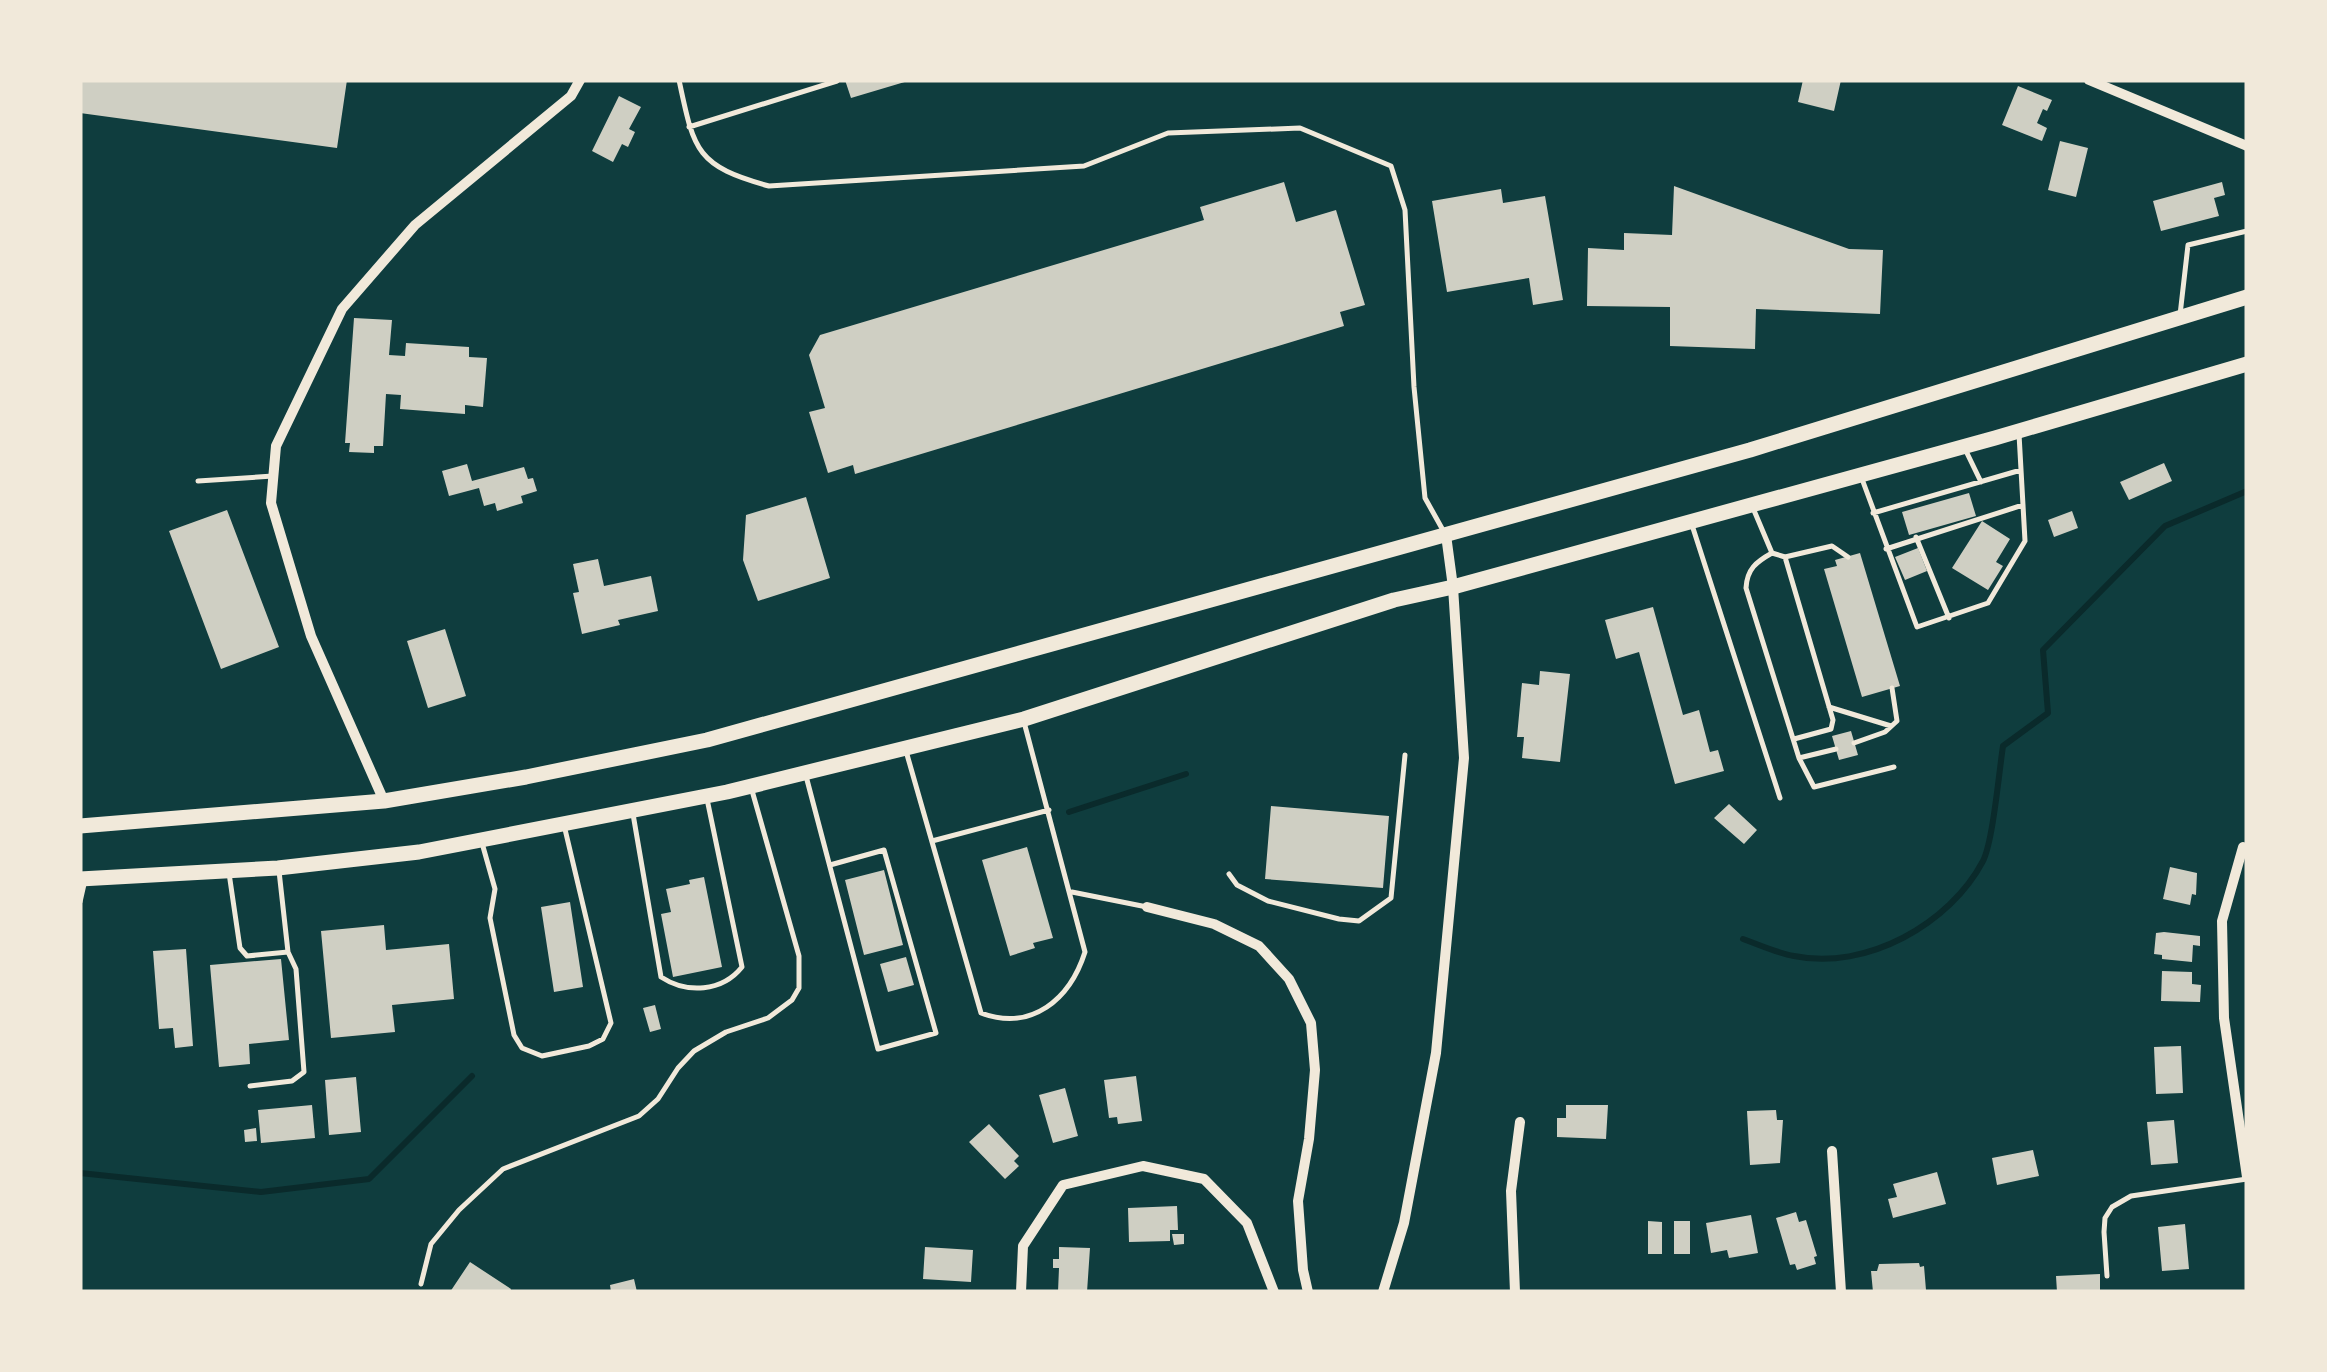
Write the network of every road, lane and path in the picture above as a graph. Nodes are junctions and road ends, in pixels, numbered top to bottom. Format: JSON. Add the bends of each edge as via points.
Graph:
{"nodes":[{"id":1,"x":580,"y":80,"type":"edge"},
{"id":2,"x":678,"y":80,"type":"edge"},
{"id":3,"x":2089,"y":80,"type":"edge"},
{"id":4,"x":837,"y":81,"type":"edge"},
{"id":5,"x":689,"y":127,"type":"junction"},
{"id":6,"x":2247,"y":146,"type":"edge"},
{"id":7,"x":2247,"y":231,"type":"edge"},
{"id":8,"x":2247,"y":297,"type":"edge"},
{"id":9,"x":2179,"y":318,"type":"junction"},
{"id":10,"x":2247,"y":364,"type":"edge"},
{"id":11,"x":2019,"y":430,"type":"junction"},
{"id":12,"x":1964,"y":446,"type":"junction"},
{"id":13,"x":2021,"y":470,"type":"junction"},
{"id":14,"x":1860,"y":474,"type":"junction"},
{"id":15,"x":273,"y":476,"type":"junction"},
{"id":16,"x":198,"y":481,"type":"dead end"},
{"id":17,"x":1981,"y":482,"type":"junction"},
{"id":18,"x":1752,"y":505,"type":"junction"},
{"id":19,"x":2023,"y":505,"type":"junction"},
{"id":20,"x":1873,"y":513,"type":"junction"},
{"id":21,"x":1691,"y":522,"type":"junction"},
{"id":22,"x":1446,"y":535,"type":"junction"},
{"id":23,"x":1916,"y":537,"type":"junction"},
{"id":24,"x":1886,"y":550,"type":"junction"},
{"id":25,"x":1772,"y":554,"type":"junction"},
{"id":26,"x":1785,"y":557,"type":"junction"},
{"id":27,"x":1848,"y":557,"type":"dead end"},
{"id":28,"x":1454,"y":587,"type":"junction"},
{"id":29,"x":1949,"y":618,"type":"junction"},
{"id":30,"x":1892,"y":688,"type":"dead end"},
{"id":31,"x":1829,"y":708,"type":"junction"},
{"id":32,"x":1024,"y":719,"type":"junction"},
{"id":33,"x":1892,"y":726,"type":"junction"},
{"id":34,"x":1793,"y":739,"type":"junction"},
{"id":35,"x":1854,"y":743,"type":"dead end"},
{"id":36,"x":906,"y":748,"type":"junction"},
{"id":37,"x":1836,"y":749,"type":"dead end"},
{"id":38,"x":1406,"y":755,"type":"dead end"},
{"id":39,"x":1800,"y":758,"type":"junction"},
{"id":40,"x":1894,"y":767,"type":"dead end"},
{"id":41,"x":806,"y":773,"type":"junction"},
{"id":42,"x":751,"y":786,"type":"junction"},
{"id":43,"x":706,"y":796,"type":"junction"},
{"id":44,"x":1780,"y":798,"type":"dead end"},
{"id":45,"x":384,"y":801,"type":"junction"},
{"id":46,"x":1048,"y":810,"type":"junction"},
{"id":47,"x":632,"y":811,"type":"junction"},
{"id":48,"x":564,"y":824,"type":"junction"},
{"id":49,"x":80,"y":826,"type":"edge"},
{"id":50,"x":481,"y":840,"type":"junction"},
{"id":51,"x":932,"y":841,"type":"junction"},
{"id":52,"x":2243,"y":847,"type":"dead end"},
{"id":53,"x":830,"y":865,"type":"junction"},
{"id":54,"x":278,"y":868,"type":"junction"},
{"id":55,"x":228,"y":870,"type":"junction"},
{"id":56,"x":1229,"y":874,"type":"dead end"},
{"id":57,"x":82,"y":879,"type":"edge"},
{"id":58,"x":1072,"y":892,"type":"junction"},
{"id":59,"x":80,"y":902,"type":"edge"},
{"id":60,"x":1147,"y":907,"type":"joint"},
{"id":61,"x":288,"y":952,"type":"junction"},
{"id":62,"x":250,"y":1086,"type":"dead end"},
{"id":63,"x":1520,"y":1122,"type":"dead end"},
{"id":64,"x":1832,"y":1150,"type":"dead end"},
{"id":65,"x":2247,"y":1178,"type":"edge"},
{"id":66,"x":2108,"y":1276,"type":"dead end"},
{"id":67,"x":421,"y":1284,"type":"dead end"},
{"id":68,"x":1021,"y":1292,"type":"edge"},
{"id":69,"x":1274,"y":1292,"type":"edge"},
{"id":70,"x":1308,"y":1292,"type":"edge"},
{"id":71,"x":1383,"y":1292,"type":"edge"},
{"id":72,"x":1515,"y":1292,"type":"edge"},
{"id":73,"x":1841,"y":1292,"type":"edge"}],
"edges":[{"from":1,"to":15,"type":"street","via":[[571,96],[415,225],[342,309],[276,446]]},
{"from":2,"to":5,"type":"lane"},
{"from":3,"to":6,"type":"street"},
{"from":4,"to":5,"type":"lane"},
{"from":5,"to":22,"type":"lane","via":[[708,161],[726,174],[769,186],[1084,166],[1168,133],[1300,128],[1391,166],[1405,210],[1425,498]]},
{"from":7,"to":9,"type":"lane","via":[[2188,246]]},
{"from":8,"to":9,"type":"main road"},
{"from":9,"to":22,"type":"main road"},
{"from":10,"to":11,"type":"main road"},
{"from":11,"to":12,"type":"main road"},
{"from":11,"to":13,"type":"lane"},
{"from":12,"to":14,"type":"main road"},
{"from":12,"to":17,"type":"lane"},
{"from":13,"to":17,"type":"lane"},
{"from":13,"to":19,"type":"lane"},
{"from":14,"to":18,"type":"main road"},
{"from":14,"to":20,"type":"lane"},
{"from":15,"to":16,"type":"lane"},
{"from":15,"to":45,"type":"street","via":[[270,502],[311,636]]},
{"from":17,"to":20,"type":"lane"},
{"from":18,"to":21,"type":"main road"},
{"from":18,"to":25,"type":"lane"},
{"from":19,"to":23,"type":"lane"},
{"from":19,"to":29,"type":"lane","via":[[2025,541],[1988,603]]},
{"from":20,"to":24,"type":"lane"},
{"from":21,"to":28,"type":"main road"},
{"from":21,"to":44,"type":"lane"},
{"from":22,"to":28,"type":"street"},
{"from":22,"to":45,"type":"main road","via":[[706,740]]},
{"from":23,"to":24,"type":"lane"},
{"from":23,"to":29,"type":"lane"},
{"from":24,"to":29,"type":"lane","via":[[1917,627]]},
{"from":25,"to":26,"type":"lane"},
{"from":25,"to":34,"type":"lane","via":[[1756,562],[1746,588]]},
{"from":26,"to":27,"type":"lane","via":[[1832,546]]},
{"from":26,"to":31,"type":"lane"},
{"from":28,"to":32,"type":"main road","via":[[1394,600]]},
{"from":28,"to":71,"type":"street","via":[[1464,746],[1436,1053],[1404,1223]]},
{"from":30,"to":33,"type":"lane"},
{"from":31,"to":33,"type":"lane"},
{"from":31,"to":34,"type":"lane","via":[[1831,729]]},
{"from":32,"to":36,"type":"main road"},
{"from":32,"to":46,"type":"lane"},
{"from":33,"to":35,"type":"lane"},
{"from":34,"to":39,"type":"lane"},
{"from":36,"to":41,"type":"main road"},
{"from":36,"to":51,"type":"lane"},
{"from":37,"to":39,"type":"lane"},
{"from":38,"to":56,"type":"lane","via":[[1391,898],[1359,920],[1268,901],[1236,886]]},
{"from":39,"to":40,"type":"lane","via":[[1814,786]]},
{"from":41,"to":42,"type":"main road"},
{"from":41,"to":53,"type":"lane"},
{"from":42,"to":43,"type":"main road"},
{"from":42,"to":67,"type":"lane","via":[[800,956],[800,988],[768,1018],[694,1051],[639,1116],[503,1169],[431,1244]]},
{"from":43,"to":47,"type":"main road"},
{"from":43,"to":47,"type":"lane","via":[[742,967],[731,982],[678,988],[661,977]]},
{"from":45,"to":49,"type":"main road"},
{"from":46,"to":51,"type":"lane"},
{"from":46,"to":58,"type":"lane"},
{"from":47,"to":48,"type":"main road"},
{"from":48,"to":50,"type":"main road"},
{"from":48,"to":50,"type":"lane","via":[[612,1023],[603,1039],[558,1053],[542,1056],[522,1048],[514,1035],[490,918],[495,889]]},
{"from":50,"to":54,"type":"main road"},
{"from":51,"to":58,"type":"lane","via":[[981,1013],[996,1019],[1041,1011],[1078,976],[1085,952]]},
{"from":52,"to":65,"type":"street","via":[[2222,920],[2224,1018]]},
{"from":53,"to":53,"type":"lane","via":[[878,1049],[936,1033],[884,850]]},
{"from":54,"to":55,"type":"main road"},
{"from":54,"to":61,"type":"lane"},
{"from":55,"to":57,"type":"main road"},
{"from":55,"to":61,"type":"lane","via":[[240,948],[248,956]]},
{"from":57,"to":59,"type":"lane"},
{"from":58,"to":60,"type":"lane"},
{"from":60,"to":70,"type":"street","via":[[1214,924],[1258,946],[1289,979],[1311,1023],[1315,1070],[1298,1201]]},
{"from":61,"to":62,"type":"lane","via":[[296,969],[304,1072],[292,1081]]},
{"from":63,"to":72,"type":"street","via":[[1511,1191]]},
{"from":64,"to":73,"type":"street"},
{"from":65,"to":66,"type":"lane","via":[[2131,1196],[2112,1207],[2104,1232]]},
{"from":68,"to":69,"type":"street","via":[[1023,1246],[1063,1185],[1143,1166],[1204,1180],[1247,1223]]}]}
